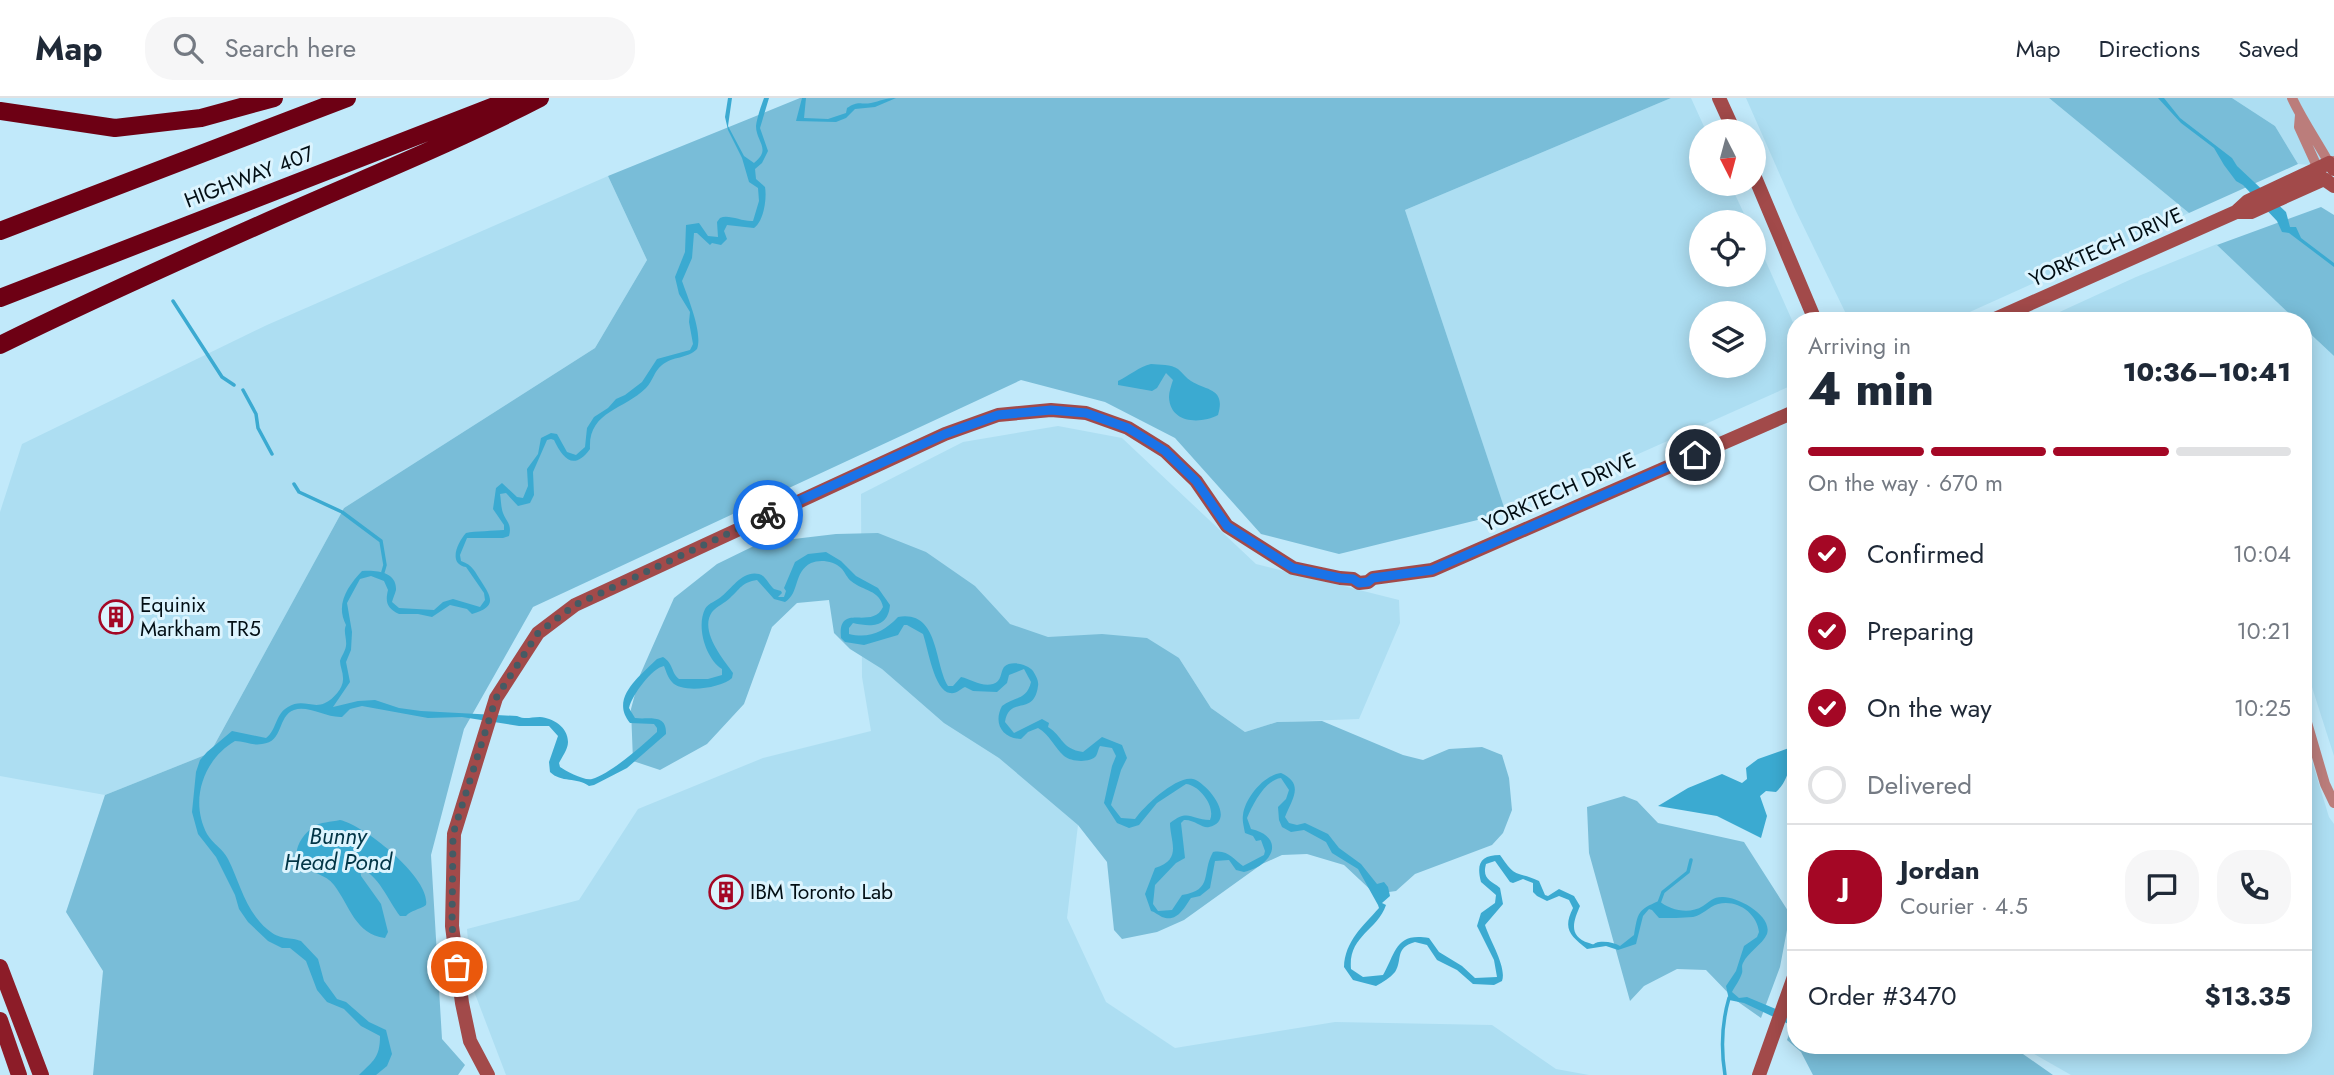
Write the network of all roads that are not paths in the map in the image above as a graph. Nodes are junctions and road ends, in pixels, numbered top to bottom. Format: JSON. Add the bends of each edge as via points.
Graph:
{"nodes":[{"id":1,"x":274,"y":98,"type":"edge"},
{"id":2,"x":347,"y":98,"type":"edge"},
{"id":3,"x":515,"y":98,"type":"edge"},
{"id":4,"x":540,"y":98,"type":"edge"},
{"id":5,"x":1719,"y":98,"type":"edge"},
{"id":6,"x":2292,"y":98,"type":"edge"},
{"id":7,"x":0,"y":111,"type":"edge"},
{"id":8,"x":1729,"y":119,"type":"edge"},
{"id":9,"x":2329,"y":171,"type":"edge"},
{"id":10,"x":1763,"y":196,"type":"edge"},
{"id":11,"x":0,"y":231,"type":"edge"},
{"id":12,"x":0,"y":298,"type":"edge"},
{"id":13,"x":1813,"y":312,"type":"edge"},
{"id":14,"x":2011,"y":312,"type":"edge"},
{"id":15,"x":0,"y":345,"type":"edge"},
{"id":16,"x":1787,"y":415,"type":"edge"},
{"id":17,"x":2312,"y":740,"type":"edge"},
{"id":18,"x":2334,"y":803,"type":"edge"},
{"id":19,"x":0,"y":967,"type":"edge"},
{"id":20,"x":1787,"y":997,"type":"edge"},
{"id":21,"x":0,"y":1020,"type":"edge"},
{"id":22,"x":19,"y":1075,"type":"edge"},
{"id":23,"x":41,"y":1075,"type":"edge"},
{"id":24,"x":488,"y":1075,"type":"edge"},
{"id":25,"x":1759,"y":1075,"type":"edge"}],
"edges":[{"from":1,"to":7,"type":"highway","via":[[201,118],[115,128]]},
{"from":2,"to":11,"type":"highway","name":"HIGHWAY 407"},
{"from":3,"to":12,"type":"highway","name":"HIGHWAY 407"},
{"from":4,"to":15,"type":"highway"},
{"from":5,"to":8,"type":"street"},
{"from":6,"to":9,"type":"street"},
{"from":9,"to":14,"type":"street","name":"YORKTECH DRIVE","via":[[2251,212],[2236,212]]},
{"from":10,"to":13,"type":"street"},
{"from":16,"to":24,"type":"street","name":"YORKTECH DRIVE","via":[[1432,570],[1353,579],[1293,568],[1227,526],[1196,481],[1165,451],[1128,428],[1086,413],[1051,410],[998,415],[945,434],[575,605],[538,633],[496,698],[453,834],[452,926],[462,1003],[470,1041]]},
{"from":17,"to":18,"type":"street"},
{"from":19,"to":23,"type":"main road"},
{"from":20,"to":25,"type":"street"},
{"from":21,"to":22,"type":"main road"}]}
